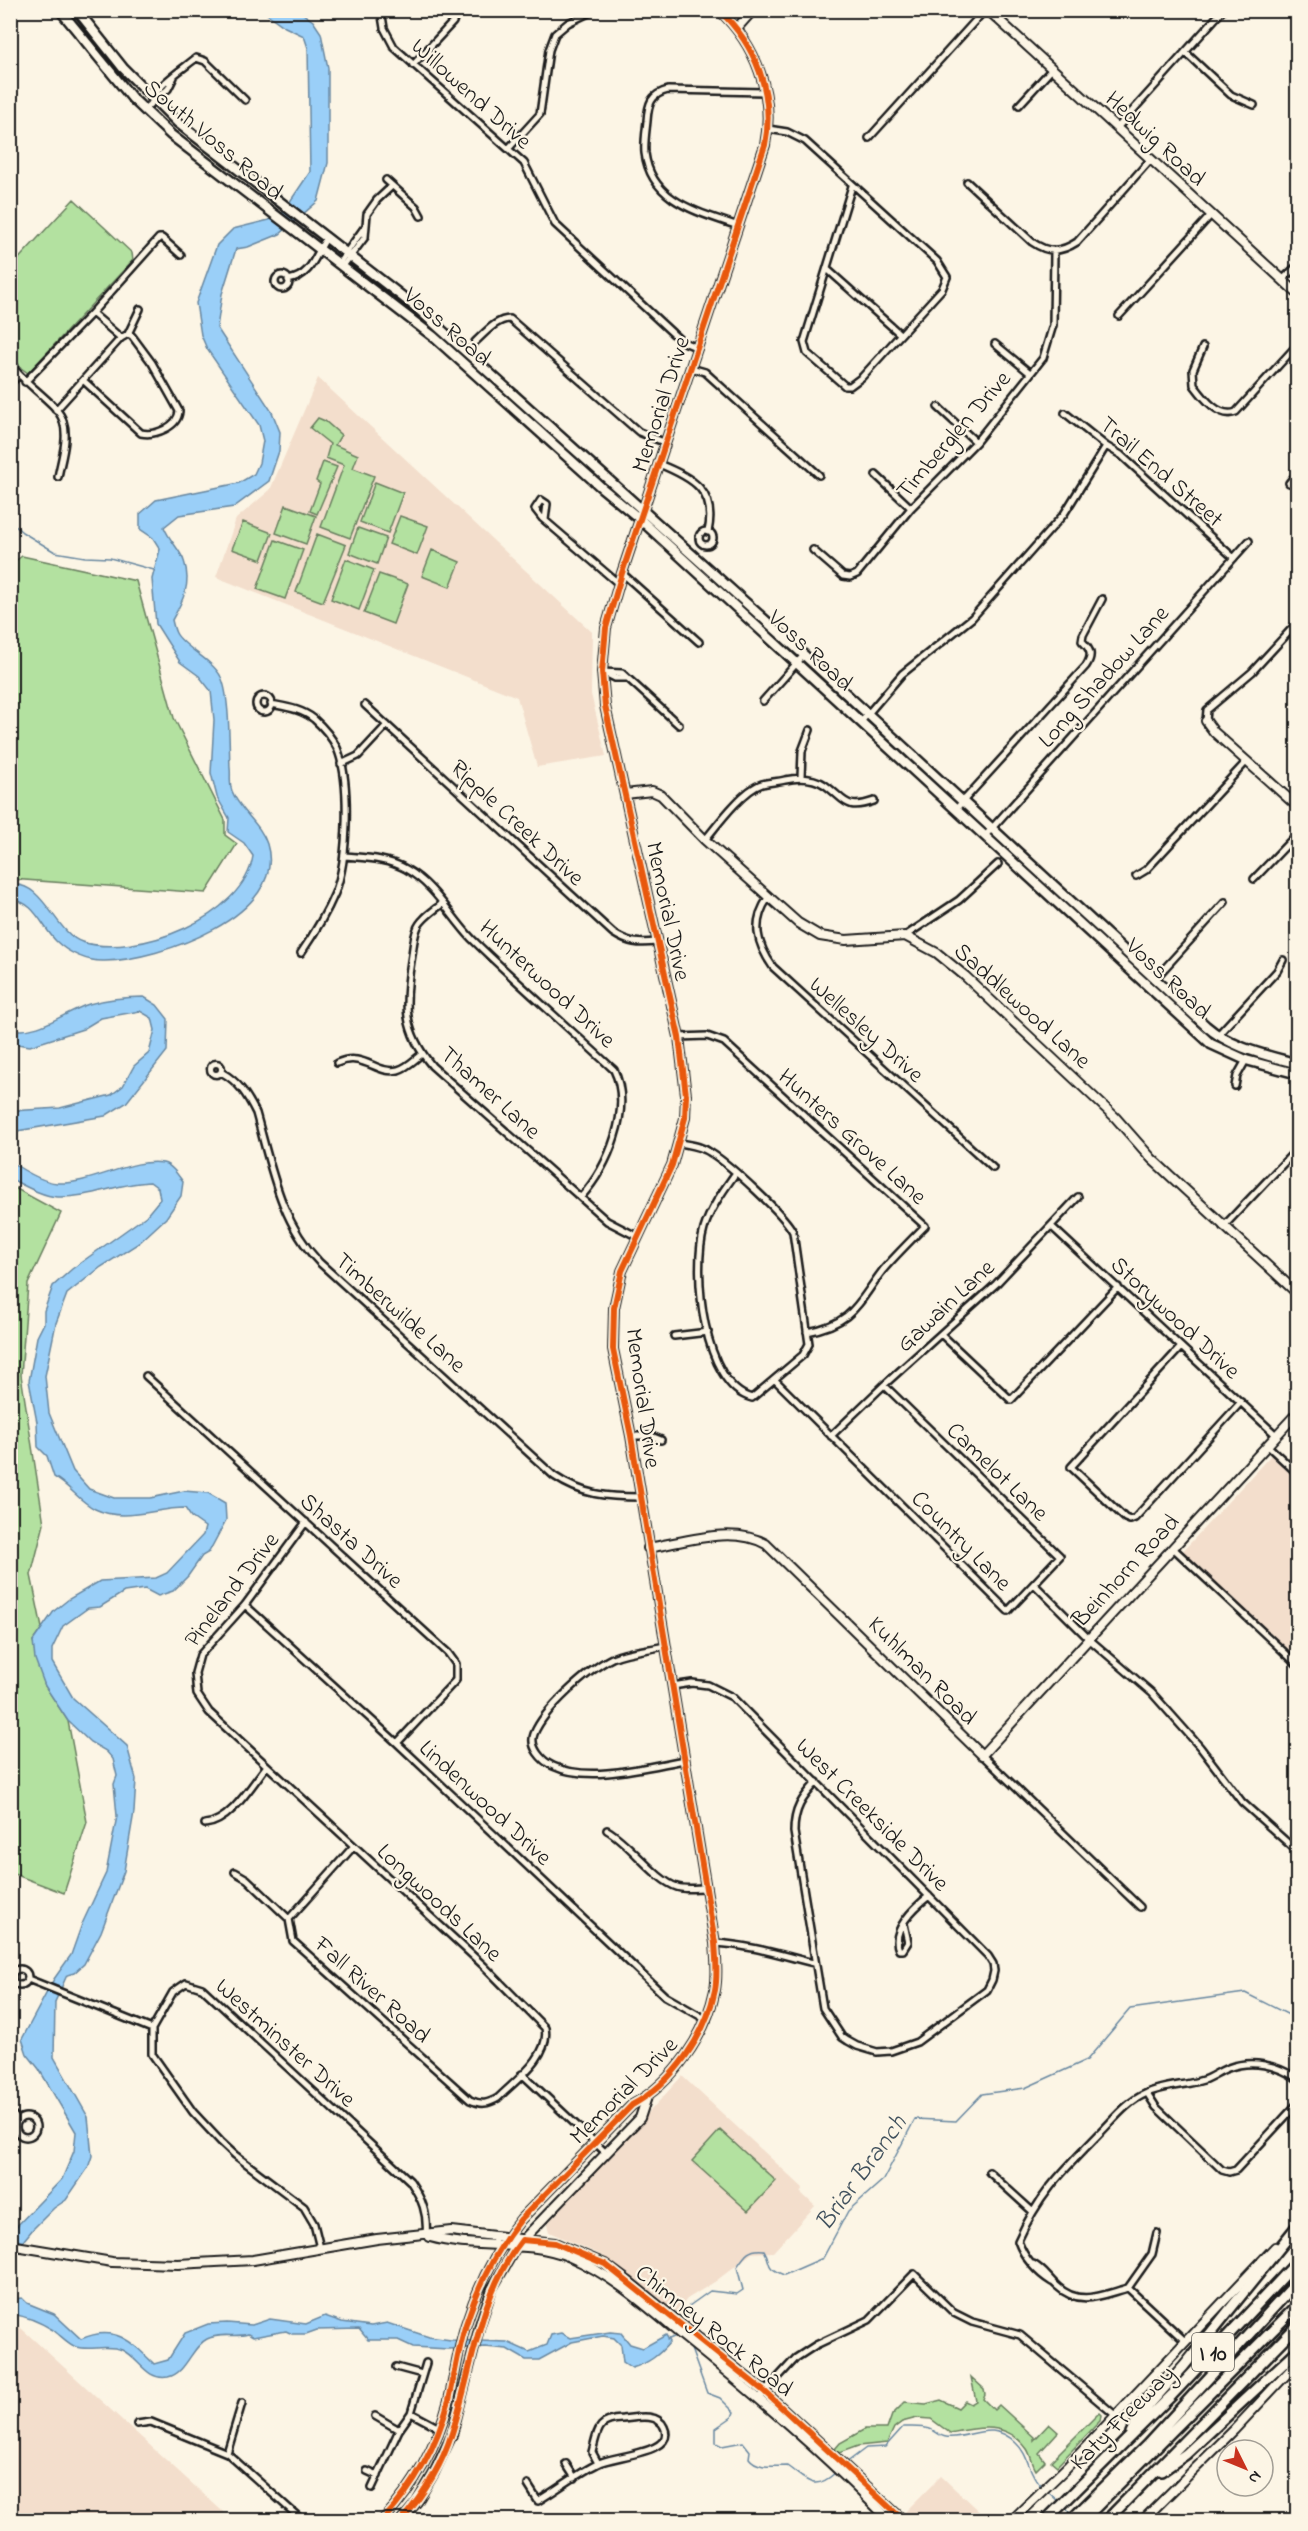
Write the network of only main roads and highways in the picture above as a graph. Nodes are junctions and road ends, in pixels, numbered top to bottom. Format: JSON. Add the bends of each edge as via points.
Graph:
{"nodes":[{"id":1,"x":60,"y":10,"type":"edge"},
{"id":2,"x":77,"y":10,"type":"edge"},
{"id":3,"x":216,"y":152,"type":"junction"},
{"id":4,"x":214,"y":169,"type":"junction"},
{"id":5,"x":312,"y":226,"type":"joint"},
{"id":6,"x":303,"y":237,"type":"joint"},
{"id":7,"x":394,"y":290,"type":"junction"},
{"id":8,"x":386,"y":298,"type":"junction"},
{"id":9,"x":492,"y":374,"type":"junction"},
{"id":10,"x":484,"y":382,"type":"junction"},
{"id":11,"x":540,"y":419,"type":"junction"},
{"id":12,"x":532,"y":427,"type":"junction"},
{"id":13,"x":643,"y":515,"type":"junction"},
{"id":14,"x":864,"y":719,"type":"junction"},
{"id":15,"x":914,"y":757,"type":"junction"},
{"id":16,"x":906,"y":764,"type":"junction"},
{"id":17,"x":1058,"y":890,"type":"junction"},
{"id":18,"x":1051,"y":897,"type":"junction"},
{"id":19,"x":1111,"y":938,"type":"junction"},
{"id":20,"x":1104,"y":945,"type":"junction"},
{"id":21,"x":1206,"y":1026,"type":"junction"},
{"id":22,"x":1200,"y":1034,"type":"junction"},
{"id":23,"x":1298,"y":1064,"type":"edge"},
{"id":24,"x":1298,"y":1074,"type":"edge"},
{"id":25,"x":1298,"y":2225,"type":"edge"},
{"id":26,"x":1298,"y":2261,"type":"edge"},
{"id":27,"x":1298,"y":2281,"type":"edge"},
{"id":28,"x":1298,"y":2305,"type":"edge"},
{"id":29,"x":1298,"y":2325,"type":"edge"},
{"id":30,"x":1298,"y":2350,"type":"edge"},
{"id":31,"x":1127,"y":2441,"type":"junction"},
{"id":32,"x":1141,"y":2487,"type":"junction"},
{"id":33,"x":1104,"y":2494,"type":"junction"},
{"id":34,"x":1046,"y":2520,"type":"edge"},
{"id":35,"x":1071,"y":2520,"type":"edge"},
{"id":36,"x":1083,"y":2520,"type":"edge"},
{"id":37,"x":1107,"y":2520,"type":"edge"}],
"edges":[{"from":1,"to":4,"type":"main road","name":"South Voss Road","via":[[143,110]]},
{"from":2,"to":3,"type":"main road","name":"South Voss Road","via":[[112,56],[153,99]]},
{"from":3,"to":4,"type":"main road"},
{"from":3,"to":5,"type":"main road","name":"South Voss Road"},
{"from":4,"to":6,"type":"main road","name":"South Voss Road"},
{"from":5,"to":7,"type":"main road","name":"Voss Road"},
{"from":6,"to":8,"type":"main road","name":"Voss Road"},
{"from":7,"to":8,"type":"main road"},
{"from":7,"to":9,"type":"main road","name":"Voss Road"},
{"from":8,"to":10,"type":"main road","name":"Voss Road"},
{"from":9,"to":10,"type":"main road"},
{"from":9,"to":11,"type":"main road","name":"Voss Road"},
{"from":10,"to":12,"type":"main road","name":"Voss Road"},
{"from":11,"to":12,"type":"main road"},
{"from":11,"to":13,"type":"main road","name":"Voss Road"},
{"from":12,"to":13,"type":"main road","name":"Voss Road","via":[[602,488]]},
{"from":13,"to":14,"type":"main road","name":"Voss Road","via":[[797,663]]},
{"from":13,"to":14,"type":"main road","name":"Voss Road","via":[[804,655]]},
{"from":14,"to":15,"type":"main road","name":"Voss Road"},
{"from":14,"to":16,"type":"main road","name":"Voss Road"},
{"from":15,"to":16,"type":"main road"},
{"from":15,"to":17,"type":"main road","name":"Voss Road"},
{"from":16,"to":18,"type":"main road","name":"Voss Road"},
{"from":17,"to":18,"type":"main road"},
{"from":17,"to":19,"type":"main road","name":"Voss Road"},
{"from":18,"to":20,"type":"main road","name":"Voss Road"},
{"from":19,"to":20,"type":"main road"},
{"from":19,"to":21,"type":"main road","name":"Voss Road"},
{"from":20,"to":22,"type":"main road","name":"Voss Road"},
{"from":21,"to":22,"type":"main road"},
{"from":21,"to":23,"type":"main road","name":"Voss Road","via":[[1217,1036]]},
{"from":22,"to":24,"type":"main road","name":"Voss Road","via":[[1211,1044],[1246,1060]]},
{"from":25,"to":31,"type":"highway","via":[[1139,2416]]},
{"from":26,"to":31,"type":"highway","name":"Katy Freeway","number":"I 10"},
{"from":27,"to":33,"type":"highway"},
{"from":28,"to":33,"type":"highway"},
{"from":29,"to":32,"type":"highway","number":"I 10"},
{"from":30,"to":32,"type":"highway","via":[[1186,2454]]},
{"from":31,"to":34,"type":"highway","name":"Katy Freeway","number":"I 10"},
{"from":32,"to":37,"type":"highway","number":"I 10"},
{"from":33,"to":35,"type":"highway"},
{"from":33,"to":36,"type":"highway"}]}
